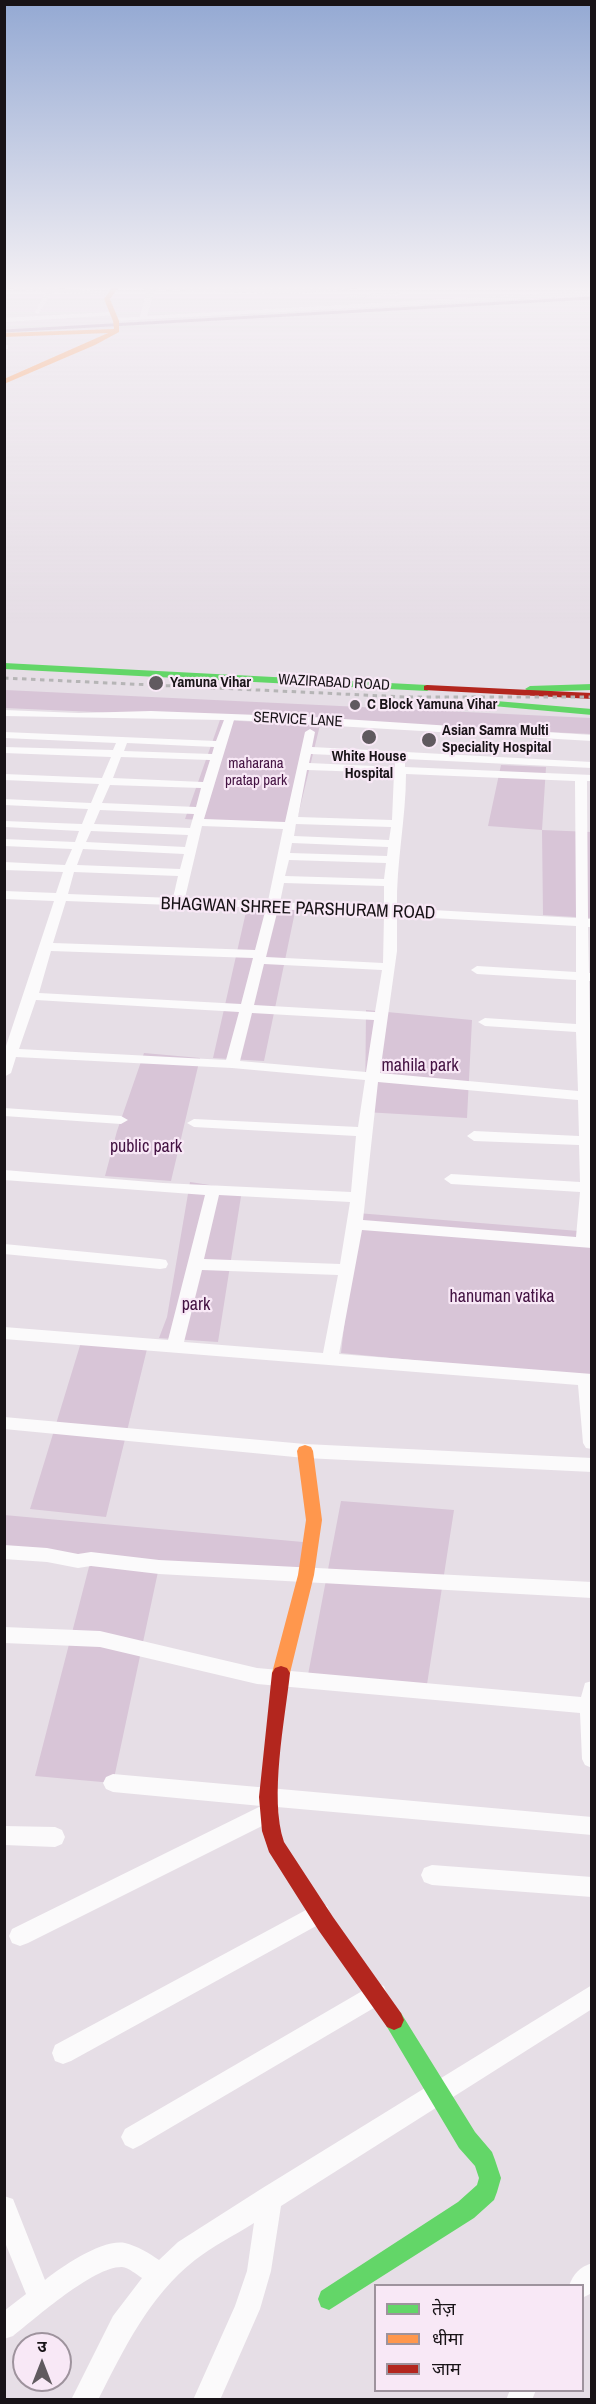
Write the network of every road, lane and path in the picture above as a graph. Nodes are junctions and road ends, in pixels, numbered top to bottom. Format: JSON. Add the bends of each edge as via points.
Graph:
{"nodes":[{"id":1,"x":4,"y":666,"type":"edge"},
{"id":2,"x":591,"y":687,"type":"edge"},
{"id":3,"x":490,"y":690,"type":"junction"},
{"id":4,"x":591,"y":696,"type":"edge"},
{"id":5,"x":378,"y":700,"type":"dead end"},
{"id":6,"x":591,"y":711,"type":"edge"},
{"id":7,"x":4,"y":713,"type":"edge"},
{"id":8,"x":230,"y":717,"type":"junction"},
{"id":9,"x":310,"y":732,"type":"dead end"},
{"id":10,"x":4,"y":735,"type":"edge"},
{"id":11,"x":591,"y":738,"type":"edge"},
{"id":12,"x":123,"y":740,"type":"junction"},
{"id":13,"x":219,"y":744,"type":"junction"},
{"id":14,"x":4,"y":750,"type":"edge"},
{"id":15,"x":305,"y":750,"type":"junction"},
{"id":16,"x":400,"y":754,"type":"junction"},
{"id":17,"x":116,"y":755,"type":"junction"},
{"id":18,"x":215,"y":757,"type":"junction"},
{"id":19,"x":591,"y":765,"type":"edge"},
{"id":20,"x":302,"y":766,"type":"junction"},
{"id":21,"x":399,"y":769,"type":"junction"},
{"id":22,"x":4,"y":777,"type":"edge"},
{"id":23,"x":586,"y":778,"type":"edge"},
{"id":24,"x":106,"y":782,"type":"junction"},
{"id":25,"x":207,"y":784,"type":"junction"},
{"id":26,"x":4,"y":802,"type":"edge"},
{"id":27,"x":17,"y":802,"type":"junction"},
{"id":28,"x":96,"y":806,"type":"junction"},
{"id":29,"x":197,"y":822,"type":"junction"},
{"id":30,"x":290,"y":823,"type":"junction"},
{"id":31,"x":397,"y":824,"type":"junction"},
{"id":32,"x":5,"y":825,"type":"edge"},
{"id":33,"x":87,"y":827,"type":"junction"},
{"id":34,"x":287,"y":838,"type":"junction"},
{"id":35,"x":4,"y":842,"type":"edge"},
{"id":36,"x":395,"y":844,"type":"junction"},
{"id":37,"x":78,"y":847,"type":"junction"},
{"id":38,"x":190,"y":851,"type":"junction"},
{"id":39,"x":284,"y":856,"type":"junction"},
{"id":40,"x":393,"y":860,"type":"junction"},
{"id":41,"x":4,"y":866,"type":"edge"},
{"id":42,"x":70,"y":867,"type":"junction"},
{"id":43,"x":184,"y":873,"type":"junction"},
{"id":44,"x":278,"y":879,"type":"junction"},
{"id":45,"x":390,"y":883,"type":"junction"},
{"id":46,"x":4,"y":895,"type":"edge"},
{"id":47,"x":61,"y":898,"type":"junction"},
{"id":48,"x":177,"y":904,"type":"junction"},
{"id":49,"x":273,"y":905,"type":"junction"},
{"id":50,"x":391,"y":912,"type":"junction"},
{"id":51,"x":587,"y":923,"type":"edge"},
{"id":52,"x":45,"y":947,"type":"junction"},
{"id":53,"x":260,"y":957,"type":"junction"},
{"id":54,"x":388,"y":967,"type":"junction"},
{"id":55,"x":477,"y":969,"type":"dead end"},
{"id":56,"x":587,"y":976,"type":"edge"},
{"id":57,"x":31,"y":996,"type":"junction"},
{"id":58,"x":587,"y":1007,"type":"edge"},
{"id":59,"x":248,"y":1008,"type":"junction"},
{"id":60,"x":381,"y":1016,"type":"junction"},
{"id":61,"x":485,"y":1022,"type":"dead end"},
{"id":62,"x":587,"y":1028,"type":"edge"},
{"id":63,"x":11,"y":1053,"type":"junction"},
{"id":64,"x":232,"y":1064,"type":"junction"},
{"id":65,"x":4,"y":1073,"type":"edge"},
{"id":66,"x":372,"y":1077,"type":"junction"},
{"id":67,"x":588,"y":1096,"type":"edge"},
{"id":68,"x":4,"y":1112,"type":"edge"},
{"id":69,"x":121,"y":1120,"type":"dead end"},
{"id":70,"x":194,"y":1123,"type":"dead end"},
{"id":71,"x":364,"y":1132,"type":"junction"},
{"id":72,"x":474,"y":1136,"type":"dead end"},
{"id":73,"x":589,"y":1141,"type":"edge"},
{"id":74,"x":4,"y":1175,"type":"edge"},
{"id":75,"x":451,"y":1179,"type":"dead end"},
{"id":76,"x":590,"y":1188,"type":"edge"},
{"id":77,"x":213,"y":1191,"type":"junction"},
{"id":78,"x":358,"y":1197,"type":"junction"},
{"id":79,"x":355,"y":1224,"type":"junction"},
{"id":80,"x":587,"y":1243,"type":"edge"},
{"id":81,"x":4,"y":1249,"type":"edge"},
{"id":82,"x":160,"y":1264,"type":"dead end"},
{"id":83,"x":195,"y":1264,"type":"junction"},
{"id":84,"x":346,"y":1270,"type":"junction"},
{"id":85,"x":4,"y":1333,"type":"edge"},
{"id":86,"x":175,"y":1347,"type":"junction"},
{"id":87,"x":330,"y":1359,"type":"junction"},
{"id":88,"x":589,"y":1380,"type":"edge"},
{"id":89,"x":4,"y":1423,"type":"edge"},
{"id":90,"x":591,"y":1443,"type":"edge"},
{"id":91,"x":305,"y":1450,"type":"junction"},
{"id":92,"x":591,"y":1465,"type":"edge"},
{"id":93,"x":4,"y":1552,"type":"edge"},
{"id":94,"x":306,"y":1575,"type":"junction"},
{"id":95,"x":591,"y":1590,"type":"edge"},
{"id":96,"x":4,"y":1635,"type":"edge"},
{"id":97,"x":280,"y":1678,"type":"junction"},
{"id":98,"x":591,"y":1700,"type":"edge"},
{"id":99,"x":591,"y":1759,"type":"edge"},
{"id":100,"x":113,"y":1783,"type":"dead end"},
{"id":101,"x":268,"y":1805,"type":"junction"},
{"id":102,"x":591,"y":1826,"type":"edge"},
{"id":103,"x":4,"y":1835,"type":"edge"},
{"id":104,"x":55,"y":1837,"type":"dead end"},
{"id":105,"x":432,"y":1875,"type":"dead end"},
{"id":106,"x":591,"y":1887,"type":"edge"},
{"id":107,"x":319,"y":1913,"type":"junction"},
{"id":108,"x":20,"y":1936,"type":"dead end"},
{"id":109,"x":376,"y":1994,"type":"junction"},
{"id":110,"x":591,"y":1996,"type":"edge"},
{"id":111,"x":63,"y":2053,"type":"dead end"},
{"id":112,"x":438,"y":2092,"type":"junction"},
{"id":113,"x":133,"y":2136,"type":"dead end"},
{"id":114,"x":270,"y":2198,"type":"junction"},
{"id":115,"x":4,"y":2208,"type":"edge"},
{"id":116,"x":160,"y":2275,"type":"junction"},
{"id":117,"x":40,"y":2299,"type":"junction"},
{"id":118,"x":329,"y":2300,"type":"dead end"},
{"id":119,"x":4,"y":2327,"type":"edge"},
{"id":120,"x":84,"y":2400,"type":"edge"},
{"id":121,"x":206,"y":2400,"type":"edge"}],
"edges":[{"from":1,"to":3,"type":"main road","name":"WAZIRABAD ROAD"},
{"from":2,"to":3,"type":"main road"},
{"from":3,"to":4,"type":"main road","name":"WAZIRABAD ROAD"},
{"from":5,"to":6,"type":"main road","name":"WAZIRABAD ROAD"},
{"from":7,"to":8,"type":"street","name":"SERVICE LANE"},
{"from":8,"to":11,"type":"street","name":"SERVICE LANE"},
{"from":8,"to":13,"type":"street"},
{"from":9,"to":15,"type":"street"},
{"from":10,"to":12,"type":"street"},
{"from":12,"to":13,"type":"street"},
{"from":12,"to":17,"type":"street"},
{"from":13,"to":18,"type":"street"},
{"from":14,"to":17,"type":"street"},
{"from":15,"to":16,"type":"street"},
{"from":15,"to":20,"type":"street"},
{"from":16,"to":19,"type":"street"},
{"from":16,"to":21,"type":"street"},
{"from":17,"to":18,"type":"street"},
{"from":17,"to":24,"type":"street"},
{"from":18,"to":25,"type":"street"},
{"from":20,"to":21,"type":"street"},
{"from":20,"to":30,"type":"street"},
{"from":21,"to":23,"type":"street"},
{"from":21,"to":31,"type":"street"},
{"from":22,"to":24,"type":"street"},
{"from":23,"to":51,"type":"street"},
{"from":24,"to":25,"type":"street"},
{"from":24,"to":28,"type":"street"},
{"from":25,"to":29,"type":"street"},
{"from":26,"to":27,"type":"street"},
{"from":27,"to":28,"type":"street"},
{"from":27,"to":32,"type":"street"},
{"from":28,"to":29,"type":"street"},
{"from":28,"to":33,"type":"street"},
{"from":29,"to":30,"type":"street"},
{"from":29,"to":33,"type":"street"},
{"from":29,"to":38,"type":"street"},
{"from":30,"to":31,"type":"street"},
{"from":30,"to":34,"type":"street"},
{"from":31,"to":36,"type":"street"},
{"from":32,"to":33,"type":"street"},
{"from":33,"to":37,"type":"street"},
{"from":34,"to":36,"type":"street"},
{"from":34,"to":39,"type":"street"},
{"from":35,"to":37,"type":"street"},
{"from":36,"to":40,"type":"street"},
{"from":37,"to":38,"type":"street"},
{"from":37,"to":42,"type":"street"},
{"from":38,"to":43,"type":"street"},
{"from":39,"to":40,"type":"street"},
{"from":39,"to":44,"type":"street"},
{"from":40,"to":45,"type":"street"},
{"from":41,"to":42,"type":"street"},
{"from":42,"to":43,"type":"street"},
{"from":42,"to":47,"type":"street"},
{"from":43,"to":48,"type":"street"},
{"from":44,"to":45,"type":"street"},
{"from":44,"to":49,"type":"street"},
{"from":45,"to":50,"type":"street"},
{"from":46,"to":47,"type":"street","name":"BHAGWAN SHREE PARSHURAM ROAD"},
{"from":47,"to":48,"type":"street","name":"BHAGWAN SHREE PARSHURAM ROAD"},
{"from":47,"to":52,"type":"street"},
{"from":48,"to":49,"type":"street","name":"BHAGWAN SHREE PARSHURAM ROAD"},
{"from":49,"to":50,"type":"street","name":"BHAGWAN SHREE PARSHURAM ROAD"},
{"from":49,"to":53,"type":"street"},
{"from":50,"to":51,"type":"street","name":"BHAGWAN SHREE PARSHURAM ROAD"},
{"from":50,"to":54,"type":"street"},
{"from":51,"to":56,"type":"street"},
{"from":52,"to":53,"type":"street"},
{"from":52,"to":57,"type":"street"},
{"from":53,"to":54,"type":"street"},
{"from":53,"to":59,"type":"street"},
{"from":54,"to":60,"type":"street"},
{"from":55,"to":56,"type":"street"},
{"from":56,"to":58,"type":"street"},
{"from":57,"to":59,"type":"street"},
{"from":57,"to":63,"type":"street"},
{"from":58,"to":62,"type":"street"},
{"from":59,"to":60,"type":"street"},
{"from":59,"to":64,"type":"street"},
{"from":60,"to":66,"type":"street"},
{"from":61,"to":62,"type":"street"},
{"from":62,"to":67,"type":"street"},
{"from":63,"to":64,"type":"street"},
{"from":63,"to":65,"type":"street"},
{"from":64,"to":66,"type":"street"},
{"from":66,"to":67,"type":"street"},
{"from":66,"to":71,"type":"street"},
{"from":67,"to":73,"type":"street"},
{"from":68,"to":69,"type":"street"},
{"from":70,"to":71,"type":"street"},
{"from":71,"to":78,"type":"street"},
{"from":72,"to":73,"type":"street"},
{"from":73,"to":76,"type":"street"},
{"from":74,"to":77,"type":"street"},
{"from":75,"to":76,"type":"street"},
{"from":76,"to":80,"type":"street"},
{"from":77,"to":78,"type":"street"},
{"from":77,"to":83,"type":"street"},
{"from":78,"to":79,"type":"street"},
{"from":79,"to":80,"type":"street"},
{"from":79,"to":84,"type":"street"},
{"from":81,"to":82,"type":"street"},
{"from":83,"to":84,"type":"street"},
{"from":83,"to":86,"type":"street"},
{"from":84,"to":87,"type":"street"},
{"from":85,"to":86,"type":"street"},
{"from":86,"to":87,"type":"street"},
{"from":87,"to":88,"type":"street"},
{"from":88,"to":90,"type":"street"},
{"from":89,"to":91,"type":"street"},
{"from":91,"to":92,"type":"street"},
{"from":91,"to":94,"type":"main road","via":[[314,1520]]},
{"from":93,"to":94,"type":"street","via":[[78,1562],[91,1559]]},
{"from":94,"to":95,"type":"street"},
{"from":94,"to":97,"type":"main road"},
{"from":96,"to":97,"type":"street","via":[[100,1639]]},
{"from":97,"to":98,"type":"street"},
{"from":97,"to":101,"type":"main road"},
{"from":98,"to":99,"type":"street"},
{"from":100,"to":101,"type":"street"},
{"from":101,"to":102,"type":"street"},
{"from":101,"to":107,"type":"main road","via":[[276,1846]]},
{"from":101,"to":108,"type":"street"},
{"from":103,"to":104,"type":"street"},
{"from":105,"to":106,"type":"street"},
{"from":107,"to":109,"type":"main road"},
{"from":107,"to":111,"type":"street"},
{"from":109,"to":112,"type":"main road"},
{"from":109,"to":113,"type":"street"},
{"from":110,"to":112,"type":"street"},
{"from":112,"to":114,"type":"street"},
{"from":112,"to":118,"type":"main road","via":[[484,2160],[490,2178],[486,2192],[466,2210]]},
{"from":114,"to":116,"type":"street","via":[[187,2251]]},
{"from":114,"to":121,"type":"street","via":[[259,2271],[247,2309]]},
{"from":115,"to":117,"type":"street"},
{"from":116,"to":117,"type":"street","via":[[122,2254],[106,2257]]},
{"from":116,"to":120,"type":"street","via":[[122,2325]]},
{"from":117,"to":119,"type":"street"}]}
